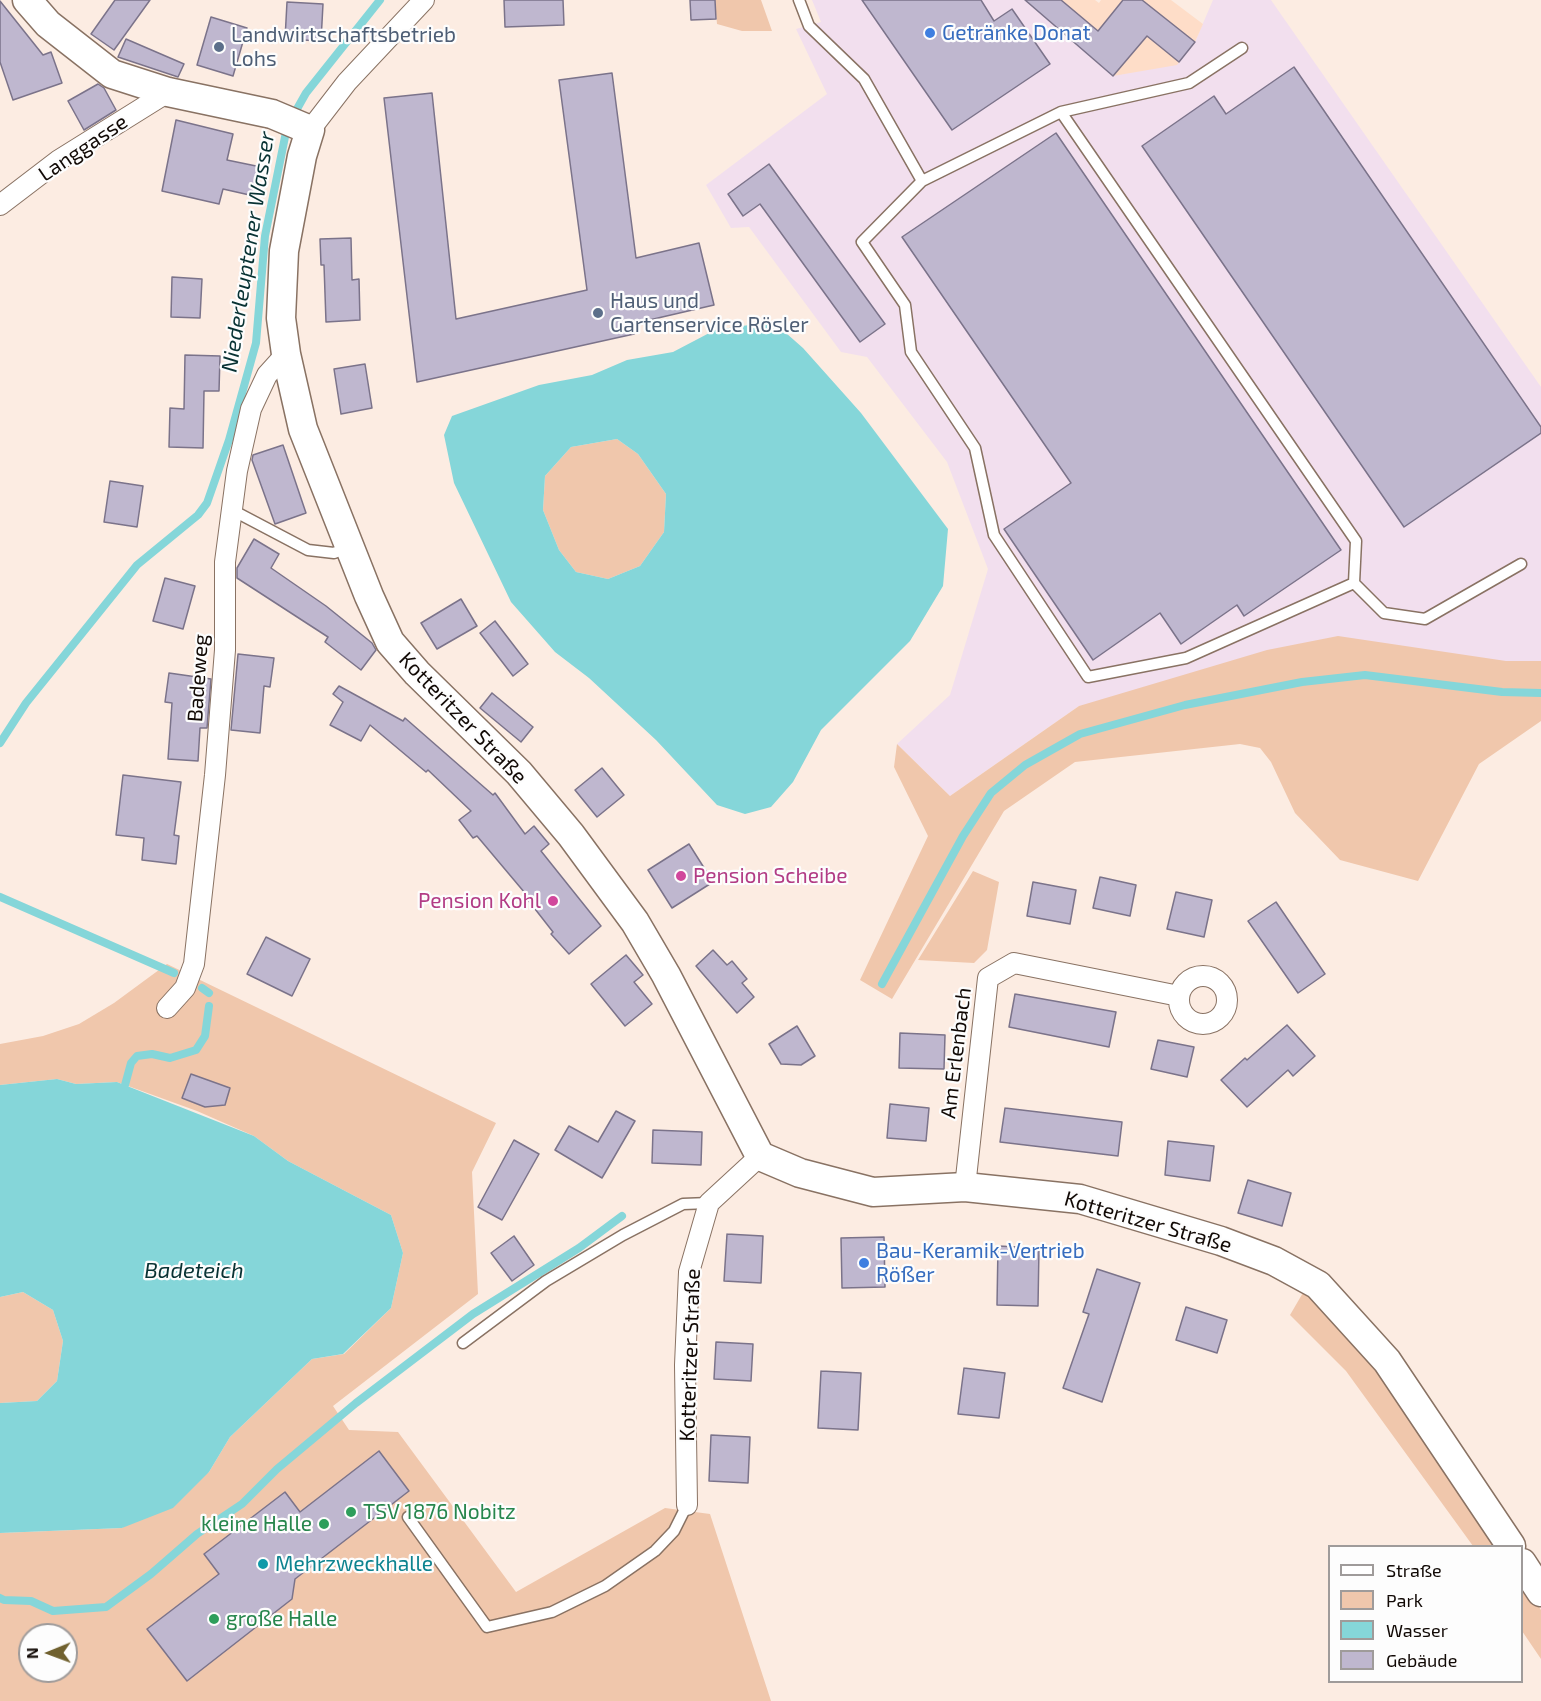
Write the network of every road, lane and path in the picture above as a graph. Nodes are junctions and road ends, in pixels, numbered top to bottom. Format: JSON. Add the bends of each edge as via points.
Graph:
{"nodes":[{"id":1,"x":27,"y":0,"type":"edge"},
{"id":2,"x":424,"y":0,"type":"edge"},
{"id":3,"x":799,"y":0,"type":"edge"},
{"id":4,"x":1242,"y":48,"type":"dead end"},
{"id":5,"x":168,"y":92,"type":"junction"},
{"id":6,"x":1061,"y":112,"type":"junction"},
{"id":7,"x":297,"y":124,"type":"junction"},
{"id":8,"x":922,"y":181,"type":"junction"},
{"id":9,"x":0,"y":205,"type":"edge"},
{"id":10,"x":285,"y":354,"type":"junction"},
{"id":11,"x":232,"y":510,"type":"junction"},
{"id":12,"x":349,"y":547,"type":"junction"},
{"id":13,"x":1521,"y":564,"type":"dead end"},
{"id":14,"x":1354,"y":583,"type":"junction"},
{"id":15,"x":1179,"y":996,"type":"dead end"},
{"id":16,"x":167,"y":1008,"type":"dead end"},
{"id":17,"x":760,"y":1156,"type":"junction"},
{"id":18,"x":964,"y":1187,"type":"junction"},
{"id":19,"x":709,"y":1203,"type":"junction"},
{"id":20,"x":463,"y":1343,"type":"dead end"},
{"id":21,"x":687,"y":1505,"type":"joint"},
{"id":22,"x":408,"y":1518,"type":"dead end"},
{"id":23,"x":1510,"y":1545,"type":"edge"},
{"id":24,"x":1523,"y":1566,"type":"edge"},
{"id":25,"x":1541,"y":1592,"type":"edge"}],
"edges":[{"from":1,"to":5,"type":"street","name":"Langgasse","via":[[48,24],[112,74]]},
{"from":2,"to":7,"type":"street","via":[[347,82]]},
{"from":3,"to":8,"type":"lane","via":[[809,26],[864,79]]},
{"from":4,"to":6,"type":"lane","via":[[1189,83]]},
{"from":5,"to":7,"type":"street","name":"Langgasse"},
{"from":5,"to":9,"type":"street","name":"Langgasse","via":[[59,160]]},
{"from":6,"to":8,"type":"lane"},
{"from":6,"to":14,"type":"lane","via":[[1356,541]]},
{"from":7,"to":10,"type":"street","name":"Kotteritzer Straße","via":[[302,156],[284,251],[281,318]]},
{"from":8,"to":14,"type":"lane","via":[[862,242],[905,305],[911,352],[975,448],[994,535],[1088,677],[1186,658]]},
{"from":10,"to":11,"type":"street","name":"Badeweg","via":[[267,375],[251,409]]},
{"from":10,"to":12,"type":"street","name":"Kotteritzer Straße","via":[[303,429]]},
{"from":11,"to":12,"type":"lane","via":[[308,550],[334,553]]},
{"from":11,"to":16,"type":"street","name":"Badeweg","via":[[225,562],[225,650],[215,775],[194,964],[185,988]]},
{"from":12,"to":17,"type":"street","name":"Kotteritzer Straße","via":[[390,642],[417,674],[519,773],[635,922]]},
{"from":13,"to":14,"type":"lane","via":[[1425,619],[1384,613]]},
{"from":15,"to":18,"type":"street","name":"Am Erlenbach","via":[[1014,963],[988,978]]},
{"from":17,"to":18,"type":"street","name":"Kotteritzer Straße","via":[[800,1173],[873,1192]]},
{"from":17,"to":19,"type":"street"},
{"from":18,"to":23,"type":"street","name":"Kotteritzer Straße","via":[[1080,1199],[1221,1241],[1274,1261],[1318,1285],[1387,1361]]},
{"from":19,"to":20,"type":"lane","via":[[683,1204],[623,1235],[546,1281]]},
{"from":19,"to":21,"type":"street","name":"Kotteritzer Straße","via":[[689,1272],[685,1365]]},
{"from":21,"to":22,"type":"lane","via":[[674,1531],[655,1551],[605,1586],[552,1612],[488,1628]]},
{"from":24,"to":25,"type":"street"}]}
